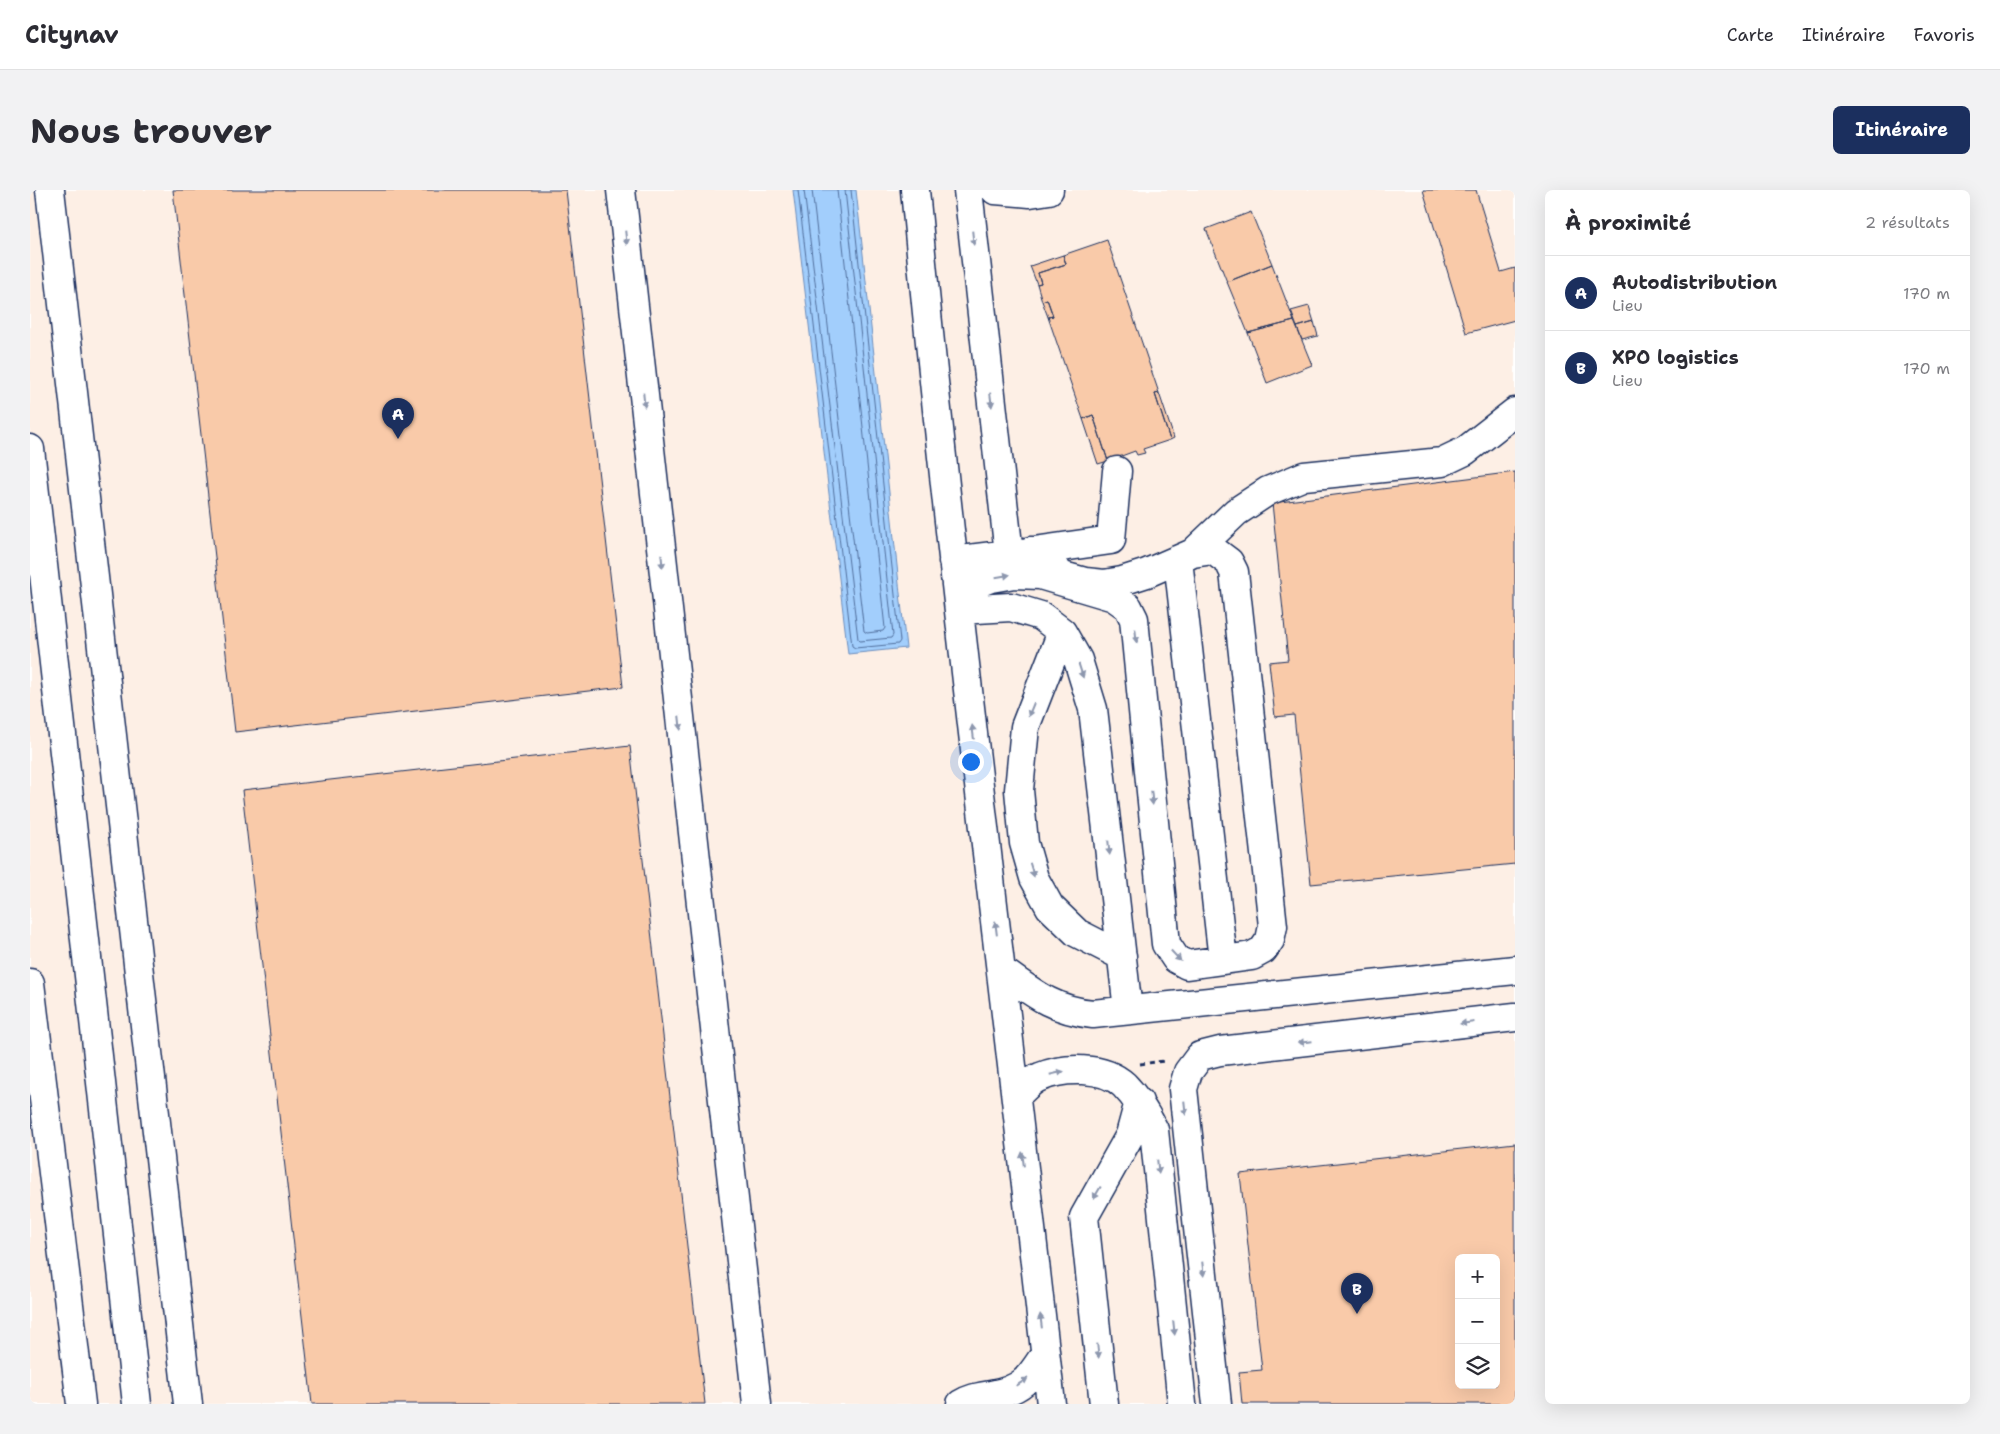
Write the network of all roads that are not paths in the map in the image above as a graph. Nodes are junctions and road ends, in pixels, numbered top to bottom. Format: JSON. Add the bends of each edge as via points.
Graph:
{"nodes":[{"id":1,"x":50,"y":190,"type":"edge"},
{"id":2,"x":621,"y":190,"type":"edge"},
{"id":3,"x":916,"y":190,"type":"edge"},
{"id":4,"x":968,"y":190,"type":"edge"},
{"id":5,"x":995,"y":190,"type":"edge"},
{"id":6,"x":1049,"y":190,"type":"edge"},
{"id":7,"x":1515,"y":412,"type":"edge"},
{"id":8,"x":30,"y":449,"type":"edge"},
{"id":9,"x":1117,"y":471,"type":"dead end"},
{"id":10,"x":1019,"y":553,"type":"junction"},
{"id":11,"x":1186,"y":556,"type":"junction"},
{"id":12,"x":953,"y":561,"type":"junction"},
{"id":13,"x":958,"y":600,"type":"junction"},
{"id":14,"x":1062,"y":632,"type":"junction"},
{"id":15,"x":1122,"y":956,"type":"junction"},
{"id":16,"x":1222,"y":960,"type":"junction"},
{"id":17,"x":1001,"y":970,"type":"junction"},
{"id":18,"x":1515,"y":970,"type":"edge"},
{"id":19,"x":30,"y":983,"type":"edge"},
{"id":20,"x":1128,"y":1010,"type":"junction"},
{"id":21,"x":1515,"y":1017,"type":"edge"},
{"id":22,"x":1016,"y":1096,"type":"junction"},
{"id":23,"x":1139,"y":1102,"type":"junction"},
{"id":24,"x":1045,"y":1354,"type":"junction"},
{"id":25,"x":81,"y":1404,"type":"edge"},
{"id":26,"x":137,"y":1404,"type":"edge"},
{"id":27,"x":188,"y":1404,"type":"edge"},
{"id":28,"x":757,"y":1404,"type":"edge"},
{"id":29,"x":961,"y":1404,"type":"edge"},
{"id":30,"x":1050,"y":1404,"type":"edge"},
{"id":31,"x":1104,"y":1404,"type":"edge"},
{"id":32,"x":1182,"y":1404,"type":"edge"},
{"id":33,"x":1217,"y":1404,"type":"edge"}],
"edges":[{"from":1,"to":27,"type":"street"},
{"from":2,"to":28,"type":"street","one_way":true},
{"from":3,"to":12,"type":"street"},
{"from":4,"to":10,"type":"street","one_way":true},
{"from":5,"to":6,"type":"street","via":[[1030,193]]},
{"from":7,"to":11,"type":"street","via":[[1465,451],[1442,462],[1304,476],[1268,491],[1236,512]]},
{"from":8,"to":26,"type":"street"},
{"from":9,"to":10,"type":"street","via":[[1111,540]]},
{"from":10,"to":11,"type":"street","via":[[1063,576],[1104,584],[1148,573]]},
{"from":10,"to":12,"type":"street"},
{"from":11,"to":16,"type":"street"},
{"from":11,"to":16,"type":"street","via":[[1213,550],[1229,562],[1234,572],[1273,926],[1270,940],[1263,950],[1252,956]]},
{"from":12,"to":13,"type":"street"},
{"from":13,"to":14,"type":"street","via":[[1011,607],[1041,616]]},
{"from":13,"to":16,"type":"street","one_way":true,"via":[[991,578],[1014,574],[1040,575],[1114,597],[1128,607],[1134,619],[1166,944],[1176,959],[1187,965]]},
{"from":17,"to":13,"type":"street","one_way":true},
{"from":14,"to":15,"type":"street","one_way":true,"via":[[1078,660],[1094,709]]},
{"from":14,"to":15,"type":"street","one_way":true,"via":[[1025,727],[1019,790],[1024,843],[1034,878],[1050,907],[1077,933]]},
{"from":15,"to":20,"type":"street"},
{"from":17,"to":20,"type":"street","via":[[1042,1000],[1072,1012],[1093,1014]]},
{"from":17,"to":22,"type":"street"},
{"from":18,"to":20,"type":"street"},
{"from":19,"to":25,"type":"street"},
{"from":21,"to":33,"type":"street","one_way":true,"via":[[1220,1051],[1200,1056],[1188,1072],[1183,1089]]},
{"from":22,"to":23,"type":"street","one_way":true,"via":[[1038,1077],[1070,1070],[1095,1070],[1122,1084]]},
{"from":24,"to":22,"type":"street","one_way":true},
{"from":23,"to":31,"type":"street","one_way":true,"via":[[1130,1135],[1084,1217]]},
{"from":23,"to":32,"type":"street","one_way":true,"via":[[1154,1130]]},
{"from":29,"to":24,"type":"street","one_way":true,"via":[[969,1399],[1006,1392],[1028,1380]]},
{"from":24,"to":30,"type":"street"}]}
